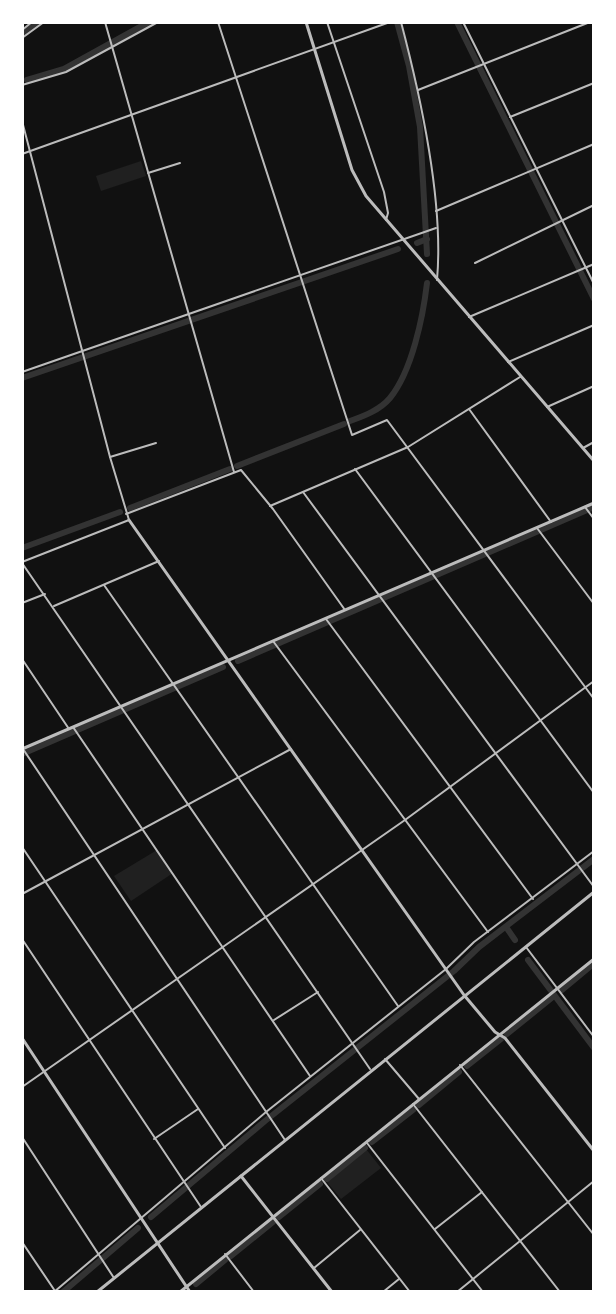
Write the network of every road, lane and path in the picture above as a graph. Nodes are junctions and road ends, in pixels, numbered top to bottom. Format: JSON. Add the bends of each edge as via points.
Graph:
{"nodes":[{"id":1,"x":32,"y":22,"type":"edge"},
{"id":2,"x":45,"y":22,"type":"edge"},
{"id":3,"x":105,"y":22,"type":"edge"},
{"id":4,"x":158,"y":22,"type":"edge"},
{"id":5,"x":218,"y":22,"type":"edge"},
{"id":6,"x":306,"y":22,"type":"edge"},
{"id":7,"x":327,"y":22,"type":"edge"},
{"id":8,"x":390,"y":22,"type":"edge"},
{"id":9,"x":401,"y":22,"type":"edge"},
{"id":10,"x":463,"y":22,"type":"edge"},
{"id":11,"x":590,"y":22,"type":"edge"},
{"id":12,"x":22,"y":30,"type":"edge"},
{"id":13,"x":22,"y":38,"type":"edge"},
{"id":14,"x":334,"y":43,"type":"junction"},
{"id":15,"x":112,"y":47,"type":"junction"},
{"id":16,"x":315,"y":51,"type":"junction"},
{"id":17,"x":483,"y":65,"type":"junction"},
{"id":18,"x":236,"y":79,"type":"junction"},
{"id":19,"x":594,"y":83,"type":"edge"},
{"id":20,"x":22,"y":86,"type":"edge"},
{"id":21,"x":418,"y":90,"type":"junction"},
{"id":22,"x":132,"y":117,"type":"junction"},
{"id":23,"x":510,"y":117,"type":"junction"},
{"id":24,"x":22,"y":121,"type":"edge"},
{"id":25,"x":594,"y":144,"type":"edge"},
{"id":26,"x":31,"y":151,"type":"junction"},
{"id":27,"x":22,"y":154,"type":"edge"},
{"id":28,"x":180,"y":163,"type":"dead end"},
{"id":29,"x":535,"y":169,"type":"junction"},
{"id":30,"x":148,"y":174,"type":"junction"},
{"id":31,"x":594,"y":204,"type":"edge"},
{"id":32,"x":435,"y":211,"type":"junction"},
{"id":33,"x":560,"y":219,"type":"junction"},
{"id":34,"x":386,"y":220,"type":"junction"},
{"id":35,"x":436,"y":228,"type":"junction"},
{"id":36,"x":402,"y":240,"type":"junction"},
{"id":37,"x":475,"y":263,"type":"dead end"},
{"id":38,"x":594,"y":264,"type":"edge"},
{"id":39,"x":584,"y":268,"type":"junction"},
{"id":40,"x":299,"y":279,"type":"junction"},
{"id":41,"x":437,"y":280,"type":"junction"},
{"id":42,"x":594,"y":284,"type":"edge"},
{"id":43,"x":189,"y":315,"type":"junction"},
{"id":44,"x":469,"y":318,"type":"junction"},
{"id":45,"x":594,"y":325,"type":"edge"},
{"id":46,"x":82,"y":352,"type":"junction"},
{"id":47,"x":508,"y":362,"type":"junction"},
{"id":48,"x":22,"y":372,"type":"edge"},
{"id":49,"x":520,"y":377,"type":"junction"},
{"id":50,"x":594,"y":386,"type":"edge"},
{"id":51,"x":547,"y":407,"type":"junction"},
{"id":52,"x":469,"y":408,"type":"junction"},
{"id":53,"x":594,"y":442,"type":"edge"},
{"id":54,"x":156,"y":443,"type":"dead end"},
{"id":55,"x":408,"y":447,"type":"junction"},
{"id":56,"x":583,"y":448,"type":"junction"},
{"id":57,"x":110,"y":457,"type":"junction"},
{"id":58,"x":594,"y":461,"type":"edge"},
{"id":59,"x":355,"y":469,"type":"junction"},
{"id":60,"x":234,"y":472,"type":"junction"},
{"id":61,"x":303,"y":492,"type":"junction"},
{"id":62,"x":594,"y":503,"type":"edge"},
{"id":63,"x":270,"y":506,"type":"junction"},
{"id":64,"x":585,"y":507,"type":"junction"},
{"id":65,"x":126,"y":514,"type":"junction"},
{"id":66,"x":594,"y":519,"type":"edge"},
{"id":67,"x":129,"y":520,"type":"junction"},
{"id":68,"x":551,"y":522,"type":"junction"},
{"id":69,"x":537,"y":528,"type":"junction"},
{"id":70,"x":484,"y":550,"type":"junction"},
{"id":71,"x":159,"y":561,"type":"junction"},
{"id":72,"x":22,"y":562,"type":"edge"},
{"id":73,"x":431,"y":573,"type":"junction"},
{"id":74,"x":104,"y":585,"type":"junction"},
{"id":75,"x":45,"y":594,"type":"junction"},
{"id":76,"x":378,"y":596,"type":"junction"},
{"id":77,"x":22,"y":603,"type":"edge"},
{"id":78,"x":594,"y":604,"type":"edge"},
{"id":79,"x":54,"y":606,"type":"junction"},
{"id":80,"x":345,"y":610,"type":"junction"},
{"id":81,"x":326,"y":619,"type":"junction"},
{"id":82,"x":273,"y":641,"type":"junction"},
{"id":83,"x":22,"y":659,"type":"edge"},
{"id":84,"x":228,"y":660,"type":"junction"},
{"id":85,"x":594,"y":681,"type":"edge"},
{"id":86,"x":174,"y":684,"type":"junction"},
{"id":87,"x":585,"y":687,"type":"junction"},
{"id":88,"x":594,"y":699,"type":"edge"},
{"id":89,"x":121,"y":706,"type":"junction"},
{"id":90,"x":540,"y":720,"type":"junction"},
{"id":91,"x":71,"y":728,"type":"junction"},
{"id":92,"x":23,"y":749,"type":"edge"},
{"id":93,"x":291,"y":749,"type":"junction"},
{"id":94,"x":495,"y":754,"type":"junction"},
{"id":95,"x":238,"y":776,"type":"junction"},
{"id":96,"x":449,"y":787,"type":"junction"},
{"id":97,"x":594,"y":793,"type":"edge"},
{"id":98,"x":188,"y":804,"type":"junction"},
{"id":99,"x":405,"y":820,"type":"junction"},
{"id":100,"x":141,"y":828,"type":"junction"},
{"id":101,"x":22,"y":847,"type":"edge"},
{"id":102,"x":362,"y":848,"type":"junction"},
{"id":103,"x":594,"y":851,"type":"edge"},
{"id":104,"x":93,"y":854,"type":"junction"},
{"id":105,"x":577,"y":865,"type":"junction"},
{"id":106,"x":46,"y":881,"type":"junction"},
{"id":107,"x":313,"y":883,"type":"junction"},
{"id":108,"x":594,"y":887,"type":"edge"},
{"id":109,"x":594,"y":892,"type":"edge"},
{"id":110,"x":22,"y":894,"type":"edge"},
{"id":111,"x":532,"y":899,"type":"junction"},
{"id":112,"x":266,"y":916,"type":"junction"},
{"id":113,"x":488,"y":932,"type":"junction"},
{"id":114,"x":22,"y":939,"type":"edge"},
{"id":115,"x":222,"y":947,"type":"junction"},
{"id":116,"x":526,"y":947,"type":"junction"},
{"id":117,"x":593,"y":961,"type":"edge"},
{"id":118,"x":448,"y":971,"type":"junction"},
{"id":119,"x":177,"y":980,"type":"junction"},
{"id":120,"x":554,"y":990,"type":"junction"},
{"id":121,"x":318,"y":992,"type":"junction"},
{"id":122,"x":465,"y":995,"type":"junction"},
{"id":123,"x":398,"y":1006,"type":"junction"},
{"id":124,"x":133,"y":1011,"type":"junction"},
{"id":125,"x":274,"y":1020,"type":"junction"},
{"id":126,"x":499,"y":1034,"type":"junction"},
{"id":127,"x":594,"y":1037,"type":"edge"},
{"id":128,"x":22,"y":1038,"type":"edge"},
{"id":129,"x":90,"y":1041,"type":"junction"},
{"id":130,"x":352,"y":1042,"type":"junction"},
{"id":131,"x":385,"y":1059,"type":"junction"},
{"id":132,"x":460,"y":1065,"type":"junction"},
{"id":133,"x":370,"y":1070,"type":"junction"},
{"id":134,"x":45,"y":1072,"type":"junction"},
{"id":135,"x":310,"y":1076,"type":"junction"},
{"id":136,"x":22,"y":1087,"type":"edge"},
{"id":137,"x":419,"y":1099,"type":"junction"},
{"id":138,"x":413,"y":1104,"type":"junction"},
{"id":139,"x":198,"y":1109,"type":"junction"},
{"id":140,"x":266,"y":1112,"type":"junction"},
{"id":141,"x":22,"y":1137,"type":"edge"},
{"id":142,"x":154,"y":1139,"type":"junction"},
{"id":143,"x":285,"y":1140,"type":"junction"},
{"id":144,"x":366,"y":1142,"type":"junction"},
{"id":145,"x":225,"y":1148,"type":"junction"},
{"id":146,"x":594,"y":1151,"type":"edge"},
{"id":147,"x":241,"y":1176,"type":"junction"},
{"id":148,"x":321,"y":1178,"type":"junction"},
{"id":149,"x":594,"y":1181,"type":"edge"},
{"id":150,"x":184,"y":1182,"type":"junction"},
{"id":151,"x":482,"y":1192,"type":"junction"},
{"id":152,"x":568,"y":1202,"type":"junction"},
{"id":153,"x":201,"y":1207,"type":"junction"},
{"id":154,"x":273,"y":1216,"type":"junction"},
{"id":155,"x":141,"y":1219,"type":"junction"},
{"id":156,"x":435,"y":1229,"type":"junction"},
{"id":157,"x":360,"y":1230,"type":"junction"},
{"id":158,"x":594,"y":1235,"type":"edge"},
{"id":159,"x":519,"y":1240,"type":"junction"},
{"id":160,"x":22,"y":1242,"type":"edge"},
{"id":161,"x":157,"y":1242,"type":"junction"},
{"id":162,"x":225,"y":1254,"type":"junction"},
{"id":163,"x":98,"y":1255,"type":"junction"},
{"id":164,"x":314,"y":1268,"type":"junction"},
{"id":165,"x":114,"y":1278,"type":"junction"},
{"id":166,"x":474,"y":1278,"type":"junction"},
{"id":167,"x":399,"y":1279,"type":"junction"},
{"id":168,"x":186,"y":1287,"type":"junction"},
{"id":169,"x":55,"y":1291,"type":"edge"},
{"id":170,"x":97,"y":1292,"type":"edge"},
{"id":171,"x":180,"y":1292,"type":"edge"},
{"id":172,"x":190,"y":1292,"type":"edge"},
{"id":173,"x":254,"y":1292,"type":"edge"},
{"id":174,"x":332,"y":1292,"type":"edge"},
{"id":175,"x":383,"y":1292,"type":"edge"},
{"id":176,"x":410,"y":1292,"type":"edge"},
{"id":177,"x":457,"y":1292,"type":"edge"},
{"id":178,"x":483,"y":1292,"type":"edge"},
{"id":179,"x":560,"y":1292,"type":"edge"}],
"edges":[{"from":1,"to":12,"type":"street"},
{"from":2,"to":13,"type":"street"},
{"from":3,"to":15,"type":"street"},
{"from":4,"to":15,"type":"street"},
{"from":5,"to":18,"type":"street"},
{"from":6,"to":16,"type":"street"},
{"from":7,"to":14,"type":"street"},
{"from":8,"to":14,"type":"street"},
{"from":9,"to":21,"type":"street"},
{"from":10,"to":17,"type":"street"},
{"from":11,"to":17,"type":"street"},
{"from":14,"to":16,"type":"street"},
{"from":14,"to":34,"type":"street","via":[[384,192]]},
{"from":15,"to":20,"type":"street","via":[[66,72]]},
{"from":15,"to":22,"type":"street"},
{"from":16,"to":18,"type":"street"},
{"from":16,"to":34,"type":"street","via":[[351,170]]},
{"from":17,"to":21,"type":"street"},
{"from":17,"to":23,"type":"street"},
{"from":18,"to":22,"type":"street"},
{"from":18,"to":40,"type":"street"},
{"from":19,"to":23,"type":"street"},
{"from":21,"to":32,"type":"street"},
{"from":22,"to":26,"type":"street"},
{"from":22,"to":30,"type":"street"},
{"from":23,"to":29,"type":"street"},
{"from":24,"to":26,"type":"street"},
{"from":25,"to":29,"type":"street"},
{"from":26,"to":27,"type":"street"},
{"from":26,"to":46,"type":"street"},
{"from":28,"to":30,"type":"street"},
{"from":29,"to":32,"type":"street"},
{"from":29,"to":33,"type":"street"},
{"from":30,"to":43,"type":"street"},
{"from":31,"to":33,"type":"street"},
{"from":32,"to":35,"type":"street"},
{"from":33,"to":37,"type":"street"},
{"from":33,"to":39,"type":"street"},
{"from":34,"to":36,"type":"street"},
{"from":35,"to":36,"type":"street"},
{"from":35,"to":41,"type":"street"},
{"from":36,"to":40,"type":"street"},
{"from":36,"to":41,"type":"street"},
{"from":38,"to":39,"type":"street"},
{"from":39,"to":42,"type":"street"},
{"from":39,"to":44,"type":"street"},
{"from":40,"to":43,"type":"street"},
{"from":40,"to":55,"type":"street","via":[[352,435],[387,420]]},
{"from":41,"to":44,"type":"street"},
{"from":43,"to":46,"type":"street"},
{"from":43,"to":60,"type":"street"},
{"from":44,"to":47,"type":"street"},
{"from":45,"to":47,"type":"street"},
{"from":46,"to":48,"type":"street"},
{"from":46,"to":57,"type":"street"},
{"from":47,"to":49,"type":"street"},
{"from":49,"to":51,"type":"street"},
{"from":49,"to":52,"type":"street"},
{"from":50,"to":51,"type":"street"},
{"from":51,"to":56,"type":"street"},
{"from":52,"to":55,"type":"street"},
{"from":52,"to":68,"type":"street"},
{"from":53,"to":56,"type":"street"},
{"from":54,"to":57,"type":"street"},
{"from":55,"to":59,"type":"street"},
{"from":55,"to":70,"type":"street"},
{"from":56,"to":58,"type":"street"},
{"from":57,"to":65,"type":"street"},
{"from":59,"to":61,"type":"street"},
{"from":59,"to":73,"type":"street"},
{"from":60,"to":63,"type":"street","via":[[243,471]]},
{"from":60,"to":65,"type":"street"},
{"from":61,"to":63,"type":"street"},
{"from":61,"to":76,"type":"street"},
{"from":62,"to":64,"type":"street"},
{"from":63,"to":80,"type":"street"},
{"from":64,"to":66,"type":"street"},
{"from":64,"to":68,"type":"street"},
{"from":65,"to":67,"type":"street"},
{"from":67,"to":71,"type":"street"},
{"from":67,"to":72,"type":"street"},
{"from":68,"to":69,"type":"street"},
{"from":69,"to":70,"type":"street"},
{"from":69,"to":78,"type":"street"},
{"from":70,"to":73,"type":"street"},
{"from":70,"to":87,"type":"street"},
{"from":71,"to":74,"type":"street"},
{"from":71,"to":84,"type":"street"},
{"from":72,"to":75,"type":"street"},
{"from":73,"to":76,"type":"street"},
{"from":73,"to":90,"type":"street"},
{"from":74,"to":79,"type":"street"},
{"from":74,"to":86,"type":"street"},
{"from":75,"to":77,"type":"street"},
{"from":75,"to":79,"type":"street"},
{"from":76,"to":80,"type":"street"},
{"from":76,"to":94,"type":"street"},
{"from":79,"to":89,"type":"street"},
{"from":80,"to":81,"type":"street"},
{"from":81,"to":82,"type":"street"},
{"from":81,"to":96,"type":"street"},
{"from":82,"to":84,"type":"street"},
{"from":82,"to":99,"type":"street"},
{"from":83,"to":91,"type":"street"},
{"from":84,"to":86,"type":"street"},
{"from":84,"to":93,"type":"street"},
{"from":85,"to":87,"type":"street"},
{"from":86,"to":89,"type":"street"},
{"from":86,"to":95,"type":"street"},
{"from":87,"to":88,"type":"street"},
{"from":87,"to":90,"type":"street"},
{"from":89,"to":91,"type":"street"},
{"from":89,"to":98,"type":"street"},
{"from":90,"to":94,"type":"street"},
{"from":90,"to":97,"type":"street"},
{"from":91,"to":92,"type":"street"},
{"from":91,"to":100,"type":"street"},
{"from":92,"to":104,"type":"street"},
{"from":93,"to":95,"type":"street"},
{"from":93,"to":102,"type":"street"},
{"from":94,"to":96,"type":"street"},
{"from":94,"to":105,"type":"street"},
{"from":95,"to":98,"type":"street"},
{"from":95,"to":107,"type":"street"},
{"from":96,"to":99,"type":"street"},
{"from":96,"to":111,"type":"street"},
{"from":98,"to":100,"type":"street"},
{"from":98,"to":112,"type":"street"},
{"from":99,"to":102,"type":"street"},
{"from":99,"to":113,"type":"street"},
{"from":100,"to":104,"type":"street"},
{"from":100,"to":115,"type":"street"},
{"from":101,"to":106,"type":"street"},
{"from":102,"to":107,"type":"street"},
{"from":102,"to":118,"type":"street"},
{"from":103,"to":105,"type":"street"},
{"from":104,"to":106,"type":"street"},
{"from":104,"to":119,"type":"street"},
{"from":105,"to":108,"type":"street"},
{"from":105,"to":111,"type":"street"},
{"from":106,"to":110,"type":"street"},
{"from":106,"to":124,"type":"street"},
{"from":107,"to":112,"type":"street"},
{"from":107,"to":123,"type":"street"},
{"from":109,"to":116,"type":"street"},
{"from":111,"to":113,"type":"street"},
{"from":112,"to":115,"type":"street"},
{"from":112,"to":121,"type":"street"},
{"from":113,"to":118,"type":"street"},
{"from":114,"to":129,"type":"street"},
{"from":115,"to":119,"type":"street"},
{"from":115,"to":125,"type":"street"},
{"from":116,"to":120,"type":"street"},
{"from":116,"to":122,"type":"street"},
{"from":117,"to":120,"type":"street"},
{"from":118,"to":122,"type":"street"},
{"from":118,"to":123,"type":"street"},
{"from":119,"to":124,"type":"street"},
{"from":119,"to":140,"type":"street"},
{"from":120,"to":126,"type":"street"},
{"from":120,"to":127,"type":"street"},
{"from":121,"to":125,"type":"street"},
{"from":121,"to":130,"type":"street"},
{"from":122,"to":126,"type":"street"},
{"from":122,"to":131,"type":"street"},
{"from":123,"to":130,"type":"street"},
{"from":124,"to":129,"type":"street"},
{"from":124,"to":139,"type":"street"},
{"from":125,"to":135,"type":"street"},
{"from":126,"to":132,"type":"street"},
{"from":126,"to":146,"type":"street"},
{"from":128,"to":134,"type":"street"},
{"from":129,"to":134,"type":"street"},
{"from":129,"to":142,"type":"street"},
{"from":130,"to":133,"type":"street"},
{"from":130,"to":135,"type":"street"},
{"from":131,"to":133,"type":"street"},
{"from":131,"to":137,"type":"street"},
{"from":132,"to":137,"type":"street"},
{"from":132,"to":152,"type":"street"},
{"from":133,"to":143,"type":"street"},
{"from":134,"to":136,"type":"street"},
{"from":134,"to":155,"type":"street"},
{"from":135,"to":140,"type":"street"},
{"from":137,"to":138,"type":"street"},
{"from":138,"to":144,"type":"street"},
{"from":138,"to":151,"type":"street"},
{"from":139,"to":142,"type":"street"},
{"from":139,"to":145,"type":"street"},
{"from":140,"to":143,"type":"street"},
{"from":140,"to":145,"type":"street"},
{"from":141,"to":163,"type":"street"},
{"from":142,"to":150,"type":"street"},
{"from":143,"to":147,"type":"street"},
{"from":144,"to":148,"type":"street"},
{"from":144,"to":156,"type":"street"},
{"from":145,"to":150,"type":"street"},
{"from":147,"to":153,"type":"street"},
{"from":147,"to":154,"type":"street"},
{"from":148,"to":154,"type":"street"},
{"from":148,"to":157,"type":"street"},
{"from":149,"to":152,"type":"street"},
{"from":150,"to":153,"type":"street"},
{"from":150,"to":155,"type":"street"},
{"from":151,"to":156,"type":"street"},
{"from":151,"to":159,"type":"street"},
{"from":152,"to":158,"type":"street"},
{"from":152,"to":159,"type":"street"},
{"from":153,"to":161,"type":"street"},
{"from":154,"to":162,"type":"street"},
{"from":154,"to":164,"type":"street"},
{"from":155,"to":161,"type":"street"},
{"from":155,"to":163,"type":"street"},
{"from":156,"to":166,"type":"street"},
{"from":157,"to":164,"type":"street"},
{"from":157,"to":167,"type":"street"},
{"from":159,"to":166,"type":"street"},
{"from":159,"to":179,"type":"street"},
{"from":160,"to":169,"type":"street"},
{"from":161,"to":165,"type":"street"},
{"from":161,"to":168,"type":"street"},
{"from":162,"to":168,"type":"street"},
{"from":162,"to":173,"type":"street"},
{"from":163,"to":165,"type":"street"},
{"from":163,"to":169,"type":"street"},
{"from":164,"to":174,"type":"street"},
{"from":165,"to":170,"type":"street"},
{"from":166,"to":177,"type":"street"},
{"from":166,"to":178,"type":"street"},
{"from":167,"to":175,"type":"street"},
{"from":167,"to":176,"type":"street"},
{"from":168,"to":171,"type":"street"},
{"from":168,"to":172,"type":"street"}]}
